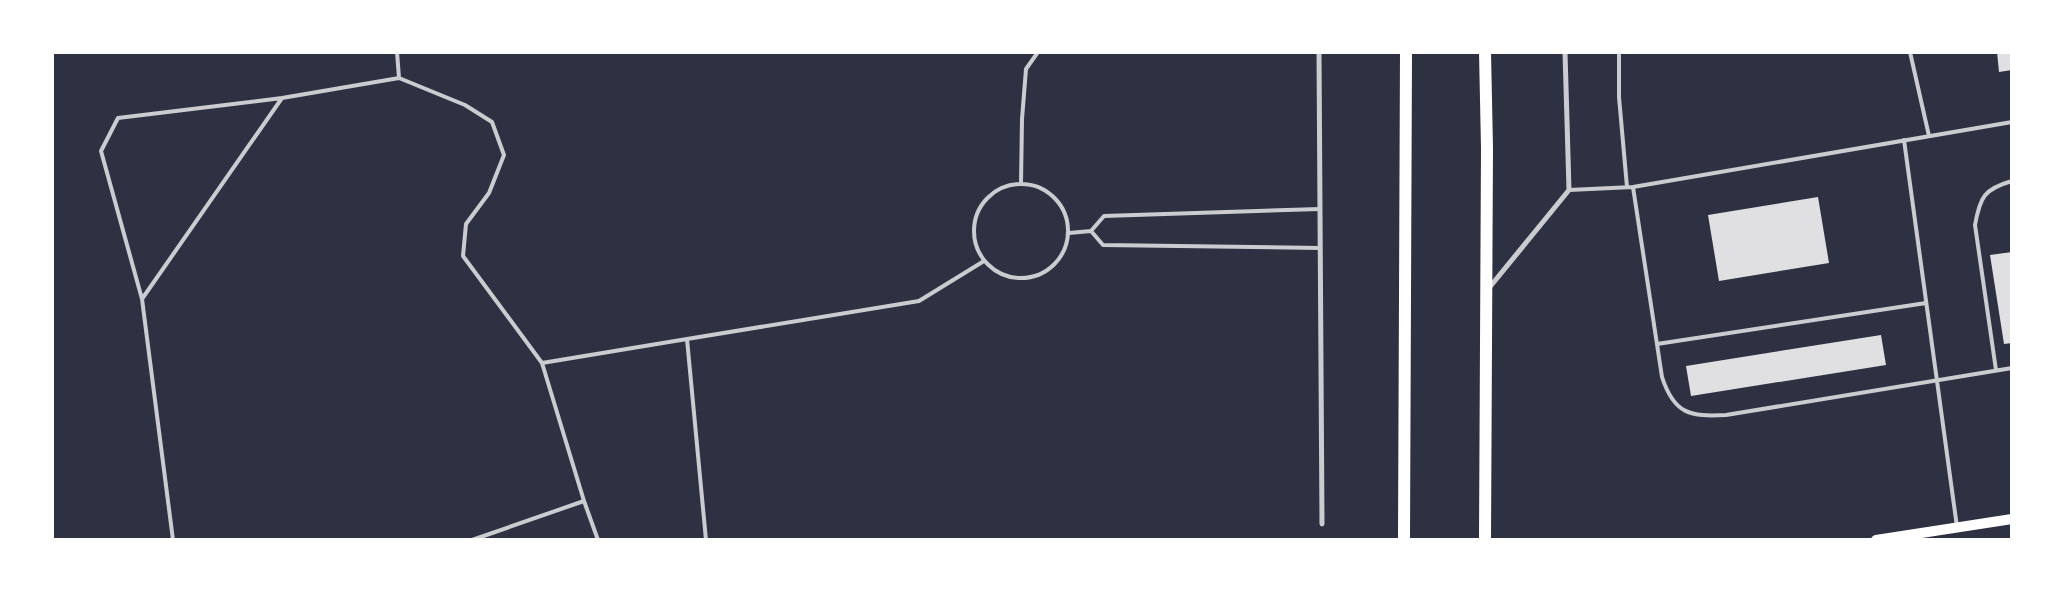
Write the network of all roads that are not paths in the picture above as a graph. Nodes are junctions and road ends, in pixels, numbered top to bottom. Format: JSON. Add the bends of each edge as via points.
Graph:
{"nodes":[{"id":1,"x":397,"y":52,"type":"edge"},
{"id":2,"x":1038,"y":52,"type":"edge"},
{"id":3,"x":1319,"y":52,"type":"edge"},
{"id":4,"x":1406,"y":52,"type":"edge"},
{"id":5,"x":1485,"y":52,"type":"edge"},
{"id":6,"x":1565,"y":52,"type":"edge"},
{"id":7,"x":1619,"y":52,"type":"edge"},
{"id":8,"x":1910,"y":52,"type":"edge"},
{"id":9,"x":399,"y":78,"type":"junction"},
{"id":10,"x":282,"y":98,"type":"junction"},
{"id":11,"x":2012,"y":122,"type":"edge"},
{"id":12,"x":1929,"y":136,"type":"junction"},
{"id":13,"x":1904,"y":140,"type":"junction"},
{"id":14,"x":2012,"y":181,"type":"edge"},
{"id":15,"x":1021,"y":183,"type":"junction"},
{"id":16,"x":1626,"y":187,"type":"junction"},
{"id":17,"x":1633,"y":187,"type":"junction"},
{"id":18,"x":1569,"y":190,"type":"junction"},
{"id":19,"x":1320,"y":209,"type":"junction"},
{"id":20,"x":1091,"y":231,"type":"junction"},
{"id":21,"x":1069,"y":233,"type":"junction"},
{"id":22,"x":1320,"y":248,"type":"junction"},
{"id":23,"x":984,"y":261,"type":"junction"},
{"id":24,"x":1486,"y":292,"type":"junction"},
{"id":25,"x":142,"y":299,"type":"junction"},
{"id":26,"x":1926,"y":303,"type":"junction"},
{"id":27,"x":687,"y":339,"type":"junction"},
{"id":28,"x":1656,"y":344,"type":"junction"},
{"id":29,"x":542,"y":363,"type":"junction"},
{"id":30,"x":2012,"y":368,"type":"edge"},
{"id":31,"x":1996,"y":370,"type":"junction"},
{"id":32,"x":1937,"y":381,"type":"junction"},
{"id":33,"x":584,"y":501,"type":"junction"},
{"id":34,"x":2012,"y":519,"type":"edge"},
{"id":35,"x":1322,"y":524,"type":"dead end"},
{"id":36,"x":1957,"y":527,"type":"junction"},
{"id":37,"x":173,"y":540,"type":"edge"},
{"id":38,"x":472,"y":540,"type":"edge"},
{"id":39,"x":598,"y":540,"type":"edge"},
{"id":40,"x":706,"y":540,"type":"edge"},
{"id":41,"x":1404,"y":540,"type":"edge"},
{"id":42,"x":1485,"y":540,"type":"edge"},
{"id":43,"x":1876,"y":540,"type":"edge"}],
"edges":[{"from":1,"to":9,"type":"lane"},
{"from":2,"to":15,"type":"lane","via":[[1026,69]]},
{"from":3,"to":19,"type":"street"},
{"from":4,"to":41,"type":"main road"},
{"from":5,"to":24,"type":"main road"},
{"from":6,"to":18,"type":"street"},
{"from":7,"to":16,"type":"lane"},
{"from":8,"to":12,"type":"lane"},
{"from":9,"to":10,"type":"lane"},
{"from":9,"to":29,"type":"lane","via":[[464,105],[492,122],[504,155],[489,193],[466,224],[463,256]]},
{"from":10,"to":25,"type":"lane"},
{"from":10,"to":25,"type":"lane","via":[[118,118],[101,151]]},
{"from":11,"to":12,"type":"lane"},
{"from":12,"to":13,"type":"lane"},
{"from":13,"to":17,"type":"lane"},
{"from":13,"to":26,"type":"lane"},
{"from":14,"to":31,"type":"lane","via":[[1993,187],[1979,204],[1975,225]]},
{"from":15,"to":21,"type":"lane","via":[[1037,186],[1061,205],[1068,220]]},
{"from":15,"to":23,"type":"lane","via":[[992,193],[975,218],[976,248]]},
{"from":16,"to":17,"type":"lane"},
{"from":16,"to":18,"type":"lane"},
{"from":17,"to":28,"type":"lane"},
{"from":18,"to":24,"type":"street"},
{"from":19,"to":20,"type":"lane","via":[[1104,216]]},
{"from":19,"to":22,"type":"street"},
{"from":20,"to":21,"type":"lane"},
{"from":20,"to":22,"type":"lane","via":[[1103,245]]},
{"from":21,"to":23,"type":"lane","via":[[1064,252],[1041,274],[1026,278],[1010,277]]},
{"from":22,"to":35,"type":"street"},
{"from":23,"to":27,"type":"lane","via":[[919,301]]},
{"from":24,"to":42,"type":"main road"},
{"from":25,"to":37,"type":"lane"},
{"from":26,"to":28,"type":"lane"},
{"from":26,"to":32,"type":"lane"},
{"from":27,"to":29,"type":"lane"},
{"from":27,"to":40,"type":"lane"},
{"from":28,"to":32,"type":"lane","via":[[1668,395],[1681,409],[1700,416],[1726,415]]},
{"from":29,"to":33,"type":"lane"},
{"from":30,"to":31,"type":"lane"},
{"from":31,"to":32,"type":"lane"},
{"from":32,"to":36,"type":"lane"},
{"from":33,"to":38,"type":"lane"},
{"from":33,"to":39,"type":"lane"},
{"from":34,"to":36,"type":"main road"},
{"from":36,"to":43,"type":"main road"}]}
